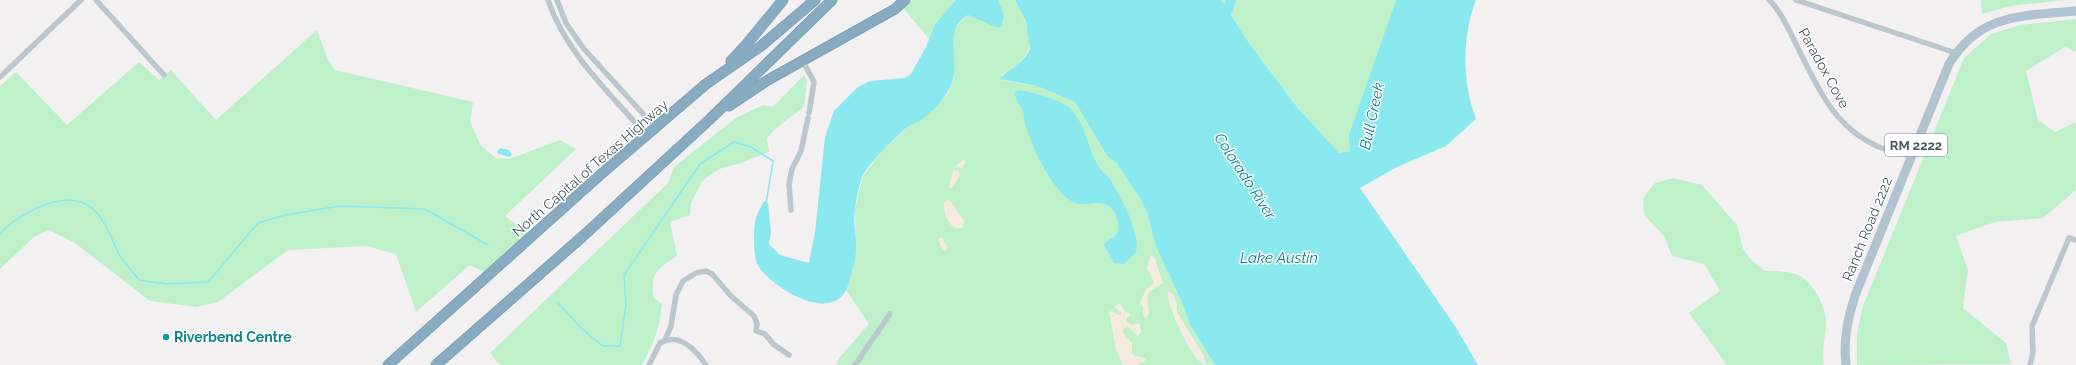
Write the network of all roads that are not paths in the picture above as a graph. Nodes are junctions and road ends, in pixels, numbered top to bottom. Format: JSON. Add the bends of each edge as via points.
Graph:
{"nodes":[{"id":1,"x":81,"y":0,"type":"edge"},
{"id":2,"x":96,"y":0,"type":"edge"},
{"id":3,"x":548,"y":0,"type":"edge"},
{"id":4,"x":556,"y":0,"type":"edge"},
{"id":5,"x":782,"y":0,"type":"edge"},
{"id":6,"x":815,"y":0,"type":"edge"},
{"id":7,"x":832,"y":0,"type":"edge"},
{"id":8,"x":905,"y":0,"type":"edge"},
{"id":9,"x":1769,"y":0,"type":"edge"},
{"id":10,"x":1796,"y":0,"type":"edge"},
{"id":11,"x":2076,"y":11,"type":"edge"},
{"id":12,"x":584,"y":49,"type":"junction"},
{"id":13,"x":1956,"y":53,"type":"junction"},
{"id":14,"x":576,"y":55,"type":"junction"},
{"id":15,"x":803,"y":61,"type":"junction"},
{"id":16,"x":164,"y":75,"type":"dead end"},
{"id":17,"x":0,"y":77,"type":"edge"},
{"id":18,"x":716,"y":77,"type":"junction"},
{"id":19,"x":709,"y":120,"type":"junction"},
{"id":20,"x":656,"y":128,"type":"junction"},
{"id":21,"x":648,"y":136,"type":"junction"},
{"id":22,"x":1911,"y":156,"type":"junction"},
{"id":23,"x":791,"y":210,"type":"dead end"},
{"id":24,"x":2076,"y":240,"type":"edge"},
{"id":25,"x":890,"y":314,"type":"dead end"},
{"id":26,"x":665,"y":340,"type":"junction"},
{"id":27,"x":789,"y":355,"type":"dead end"},
{"id":28,"x":388,"y":365,"type":"edge"},
{"id":29,"x":436,"y":365,"type":"edge"},
{"id":30,"x":649,"y":365,"type":"edge"},
{"id":31,"x":706,"y":365,"type":"edge"},
{"id":32,"x":855,"y":365,"type":"edge"},
{"id":33,"x":1846,"y":365,"type":"edge"},
{"id":34,"x":2030,"y":365,"type":"edge"}],
"edges":[{"from":1,"to":17,"type":"street"},
{"from":2,"to":16,"type":"street"},
{"from":3,"to":14,"type":"street","via":[[559,28]]},
{"from":4,"to":12,"type":"street","via":[[566,23]]},
{"from":5,"to":18,"type":"highway"},
{"from":6,"to":18,"type":"highway","name":"North Capital of Texas Highway","via":[[761,46]]},
{"from":7,"to":19,"type":"highway"},
{"from":8,"to":15,"type":"highway","via":[[895,9]]},
{"from":9,"to":22,"type":"street","name":"Paradox Cove","via":[[1786,24],[1836,116],[1864,139],[1880,147]]},
{"from":10,"to":13,"type":"street"},
{"from":11,"to":13,"type":"main road","name":"Ranch Road 2222","number":"RM 2222","via":[[2018,16],[1989,25],[1971,36]]},
{"from":12,"to":14,"type":"street"},
{"from":12,"to":20,"type":"street"},
{"from":13,"to":22,"type":"main road","name":"Ranch Road 2222","number":"RM 2222","via":[[1949,64]]},
{"from":14,"to":21,"type":"street"},
{"from":15,"to":19,"type":"highway","via":[[768,80]]},
{"from":15,"to":23,"type":"street","via":[[814,82],[801,151],[792,169],[789,184]]},
{"from":18,"to":20,"type":"highway","name":"North Capital of Texas Highway"},
{"from":19,"to":29,"type":"highway","via":[[582,237]]},
{"from":20,"to":21,"type":"highway","name":"North Capital of Texas Highway"},
{"from":21,"to":28,"type":"highway","name":"North Capital of Texas Highway","via":[[600,175]]},
{"from":22,"to":33,"type":"main road","name":"Ranch Road 2222","number":"RM 2222","via":[[1848,314],[1844,341]]},
{"from":24,"to":34,"type":"street","via":[[2069,238],[2032,326],[2033,353]]},
{"from":25,"to":32,"type":"street"},
{"from":26,"to":27,"type":"street","via":[[671,326],[676,295],[683,281],[696,273],[706,271],[754,316],[756,331],[765,334],[773,344]]},
{"from":26,"to":30,"type":"street","via":[[660,343]]},
{"from":26,"to":31,"type":"street","via":[[681,340]]}]}
